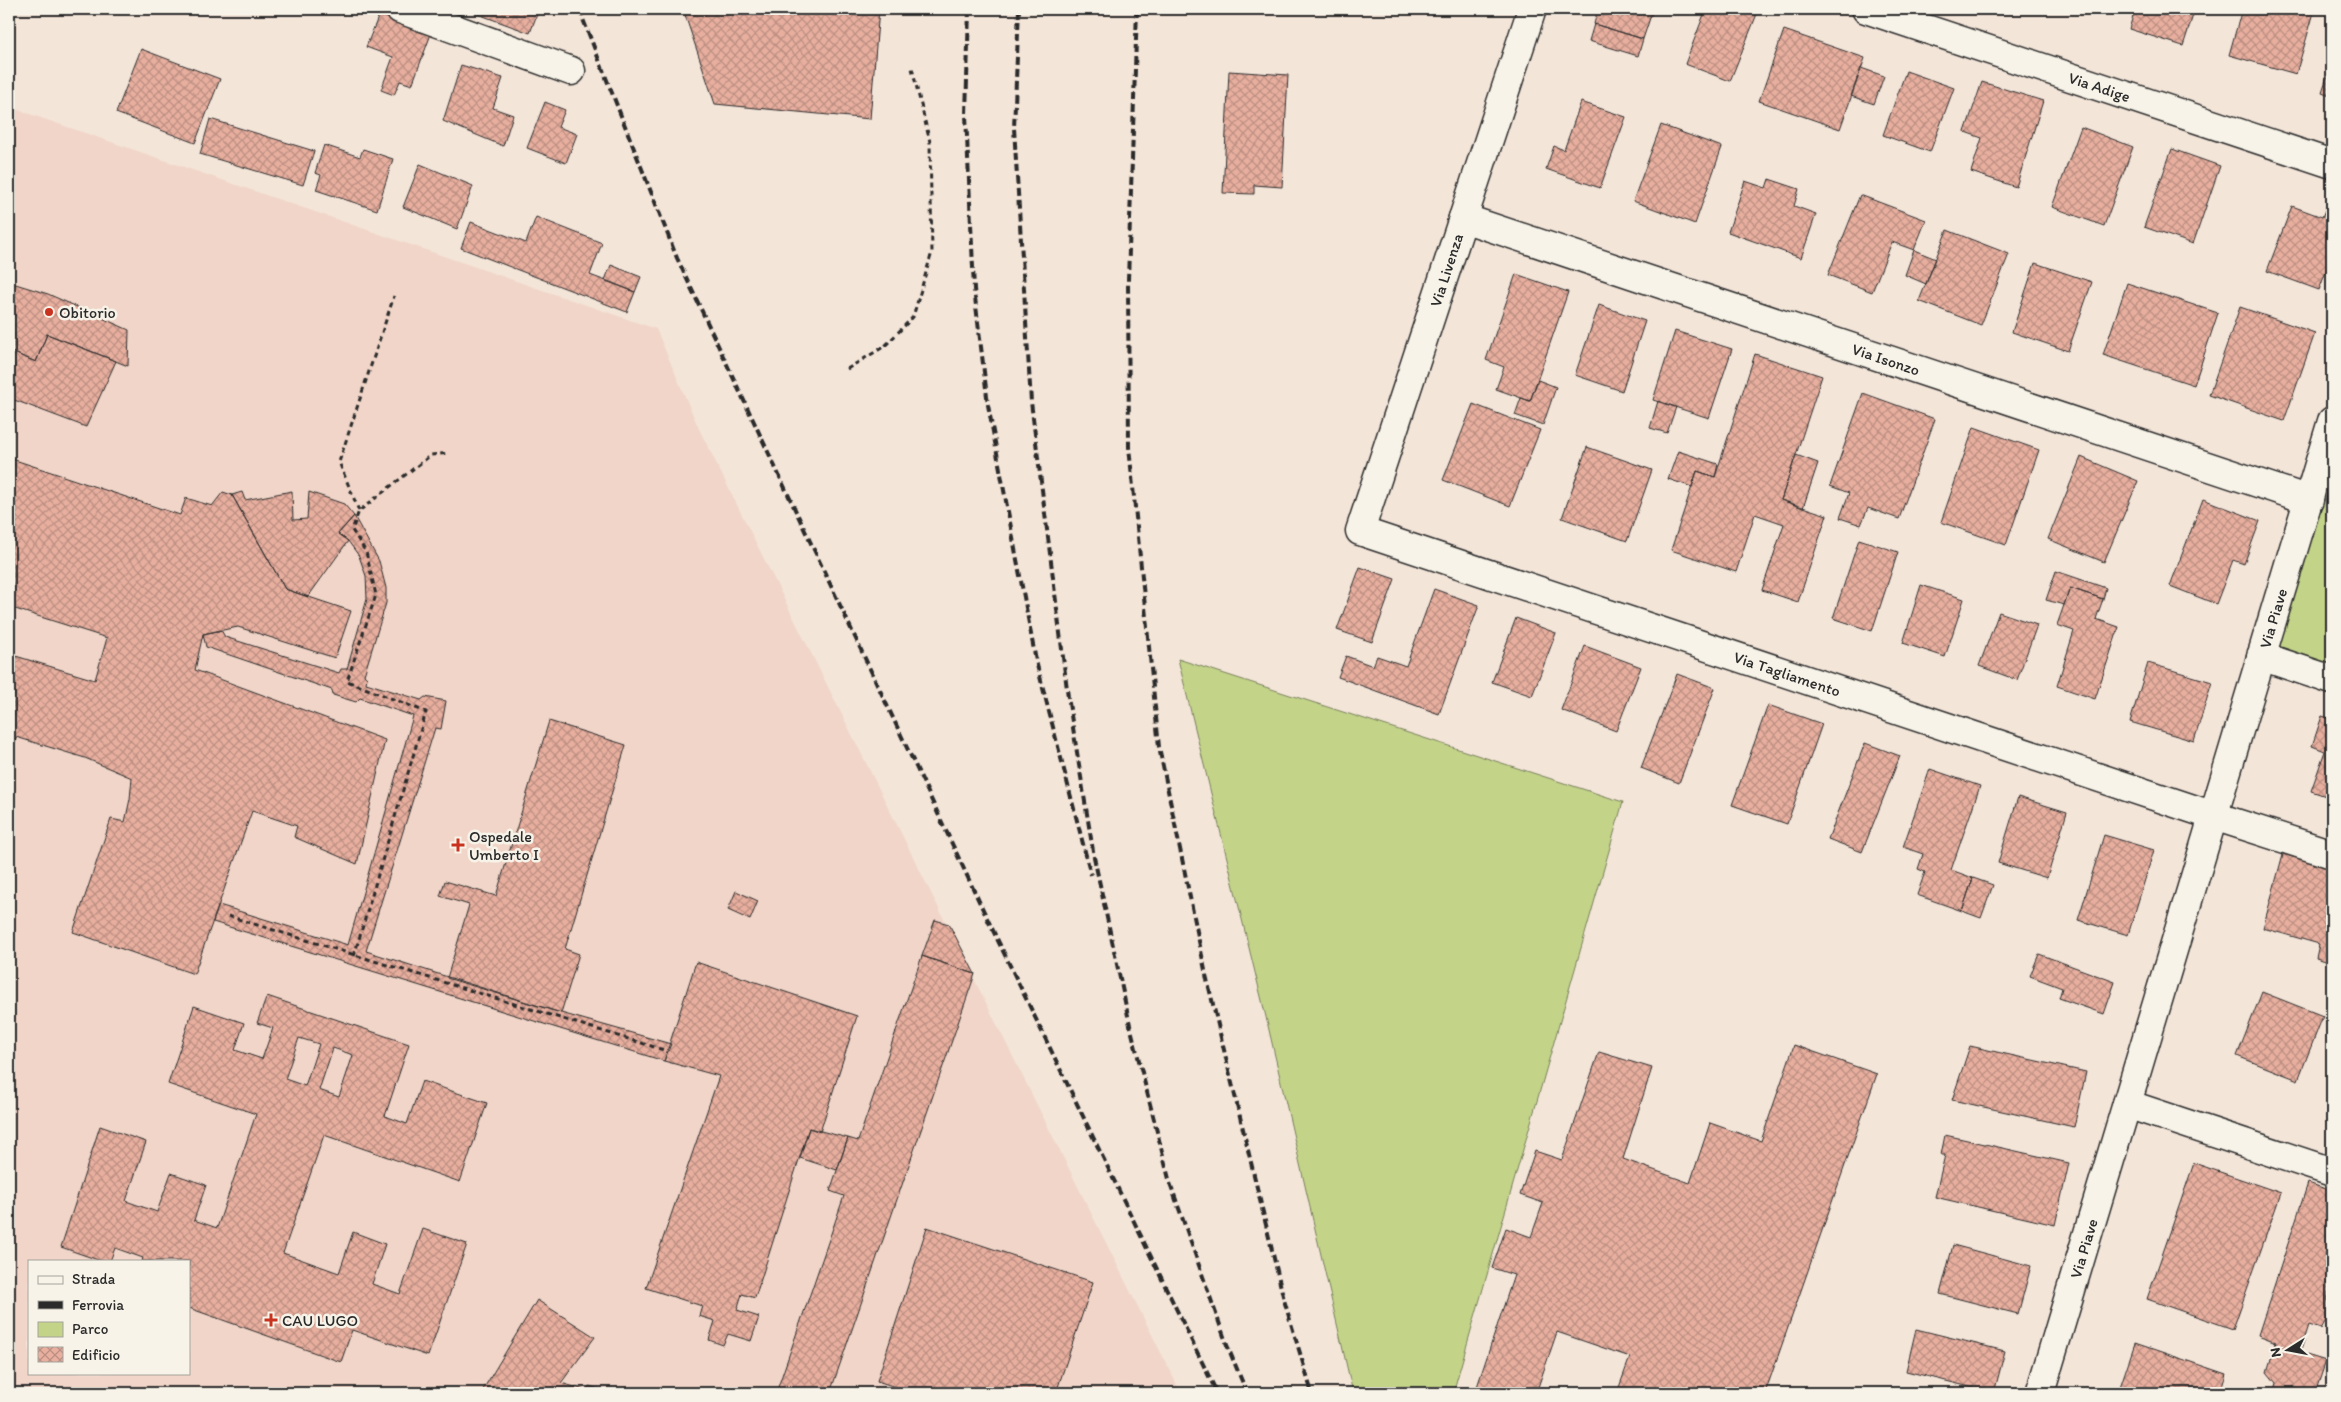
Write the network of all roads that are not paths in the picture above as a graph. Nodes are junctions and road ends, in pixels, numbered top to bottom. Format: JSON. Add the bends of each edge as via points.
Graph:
{"nodes":[{"id":1,"x":400,"y":9,"type":"edge"},
{"id":2,"x":1532,"y":9,"type":"edge"},
{"id":3,"x":1866,"y":9,"type":"edge"},
{"id":4,"x":571,"y":71,"type":"dead end"},
{"id":5,"x":2332,"y":164,"type":"edge"},
{"id":6,"x":1463,"y":218,"type":"junction"},
{"id":7,"x":2332,"y":421,"type":"edge"},
{"id":8,"x":2309,"y":500,"type":"junction"},
{"id":9,"x":1360,"y":531,"type":"joint"},
{"id":10,"x":2261,"y":656,"type":"junction"},
{"id":11,"x":2332,"y":680,"type":"edge"},
{"id":12,"x":2214,"y":816,"type":"junction"},
{"id":13,"x":2332,"y":854,"type":"edge"},
{"id":14,"x":2127,"y":1104,"type":"junction"},
{"id":15,"x":2332,"y":1172,"type":"edge"},
{"id":16,"x":2040,"y":1393,"type":"edge"}],
"edges":[{"from":1,"to":4,"type":"street"},
{"from":2,"to":6,"type":"street","name":"Via Livenza"},
{"from":3,"to":5,"type":"street","name":"Via Adige"},
{"from":6,"to":8,"type":"street","name":"Via Isonzo"},
{"from":6,"to":9,"type":"street","name":"Via Livenza"},
{"from":7,"to":8,"type":"street","name":"Via Piave"},
{"from":8,"to":10,"type":"street","name":"Via Piave"},
{"from":9,"to":12,"type":"street","name":"Via Tagliamento"},
{"from":10,"to":11,"type":"street"},
{"from":10,"to":12,"type":"street","name":"Via Piave"},
{"from":12,"to":13,"type":"street"},
{"from":12,"to":14,"type":"street","name":"Via Piave"},
{"from":14,"to":15,"type":"street"},
{"from":14,"to":16,"type":"street","name":"Via Piave"}]}
